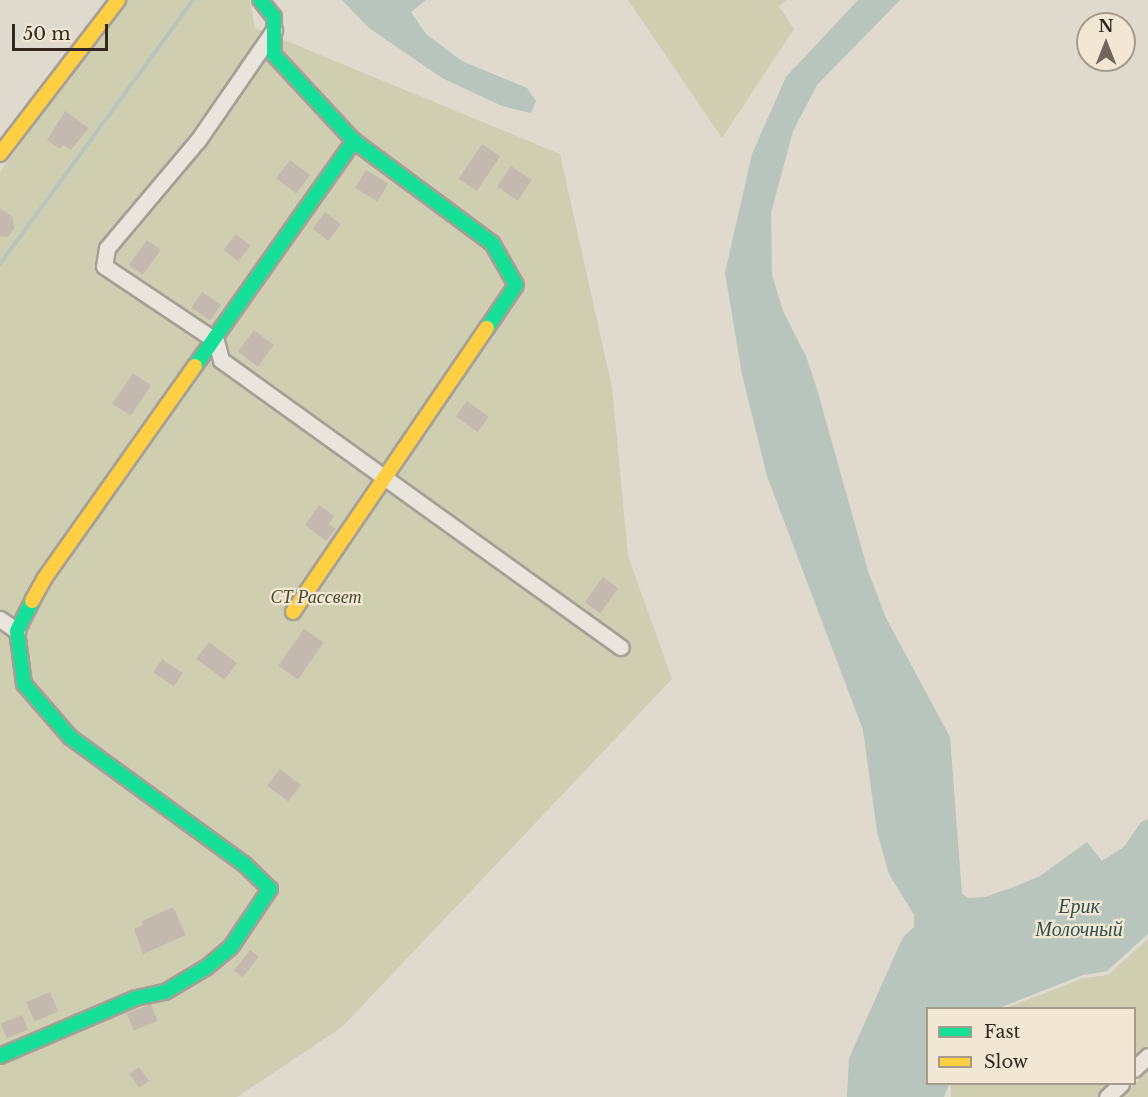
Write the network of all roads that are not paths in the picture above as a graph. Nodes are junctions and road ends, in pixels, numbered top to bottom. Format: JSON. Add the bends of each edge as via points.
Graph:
{"nodes":[{"id":1,"x":118,"y":0,"type":"edge"},
{"id":2,"x":260,"y":0,"type":"edge"},
{"id":3,"x":274,"y":30,"type":"junction"},
{"id":4,"x":354,"y":141,"type":"junction"},
{"id":5,"x":0,"y":154,"type":"edge"},
{"id":6,"x":216,"y":341,"type":"junction"},
{"id":7,"x":383,"y":477,"type":"junction"},
{"id":8,"x":293,"y":612,"type":"dead end"},
{"id":9,"x":0,"y":619,"type":"edge"},
{"id":10,"x":17,"y":631,"type":"junction"},
{"id":11,"x":621,"y":647,"type":"dead end"},
{"id":12,"x":0,"y":1056,"type":"edge"},
{"id":13,"x":1148,"y":1056,"type":"edge"},
{"id":14,"x":1136,"y":1067,"type":"edge"},
{"id":15,"x":1118,"y":1085,"type":"edge"},
{"id":16,"x":1107,"y":1097,"type":"edge"}],
"edges":[{"from":1,"to":5,"type":"street"},
{"from":2,"to":3,"type":"street","via":[[274,16]]},
{"from":3,"to":4,"type":"street","via":[[274,55]]},
{"from":3,"to":6,"type":"street","via":[[198,140],[107,248],[104,266]]},
{"from":4,"to":6,"type":"street"},
{"from":4,"to":7,"type":"street","via":[[492,243],[516,285]]},
{"from":6,"to":7,"type":"street","via":[[221,360]]},
{"from":6,"to":10,"type":"street","via":[[44,579]]},
{"from":7,"to":8,"type":"street"},
{"from":7,"to":11,"type":"street"},
{"from":9,"to":10,"type":"street"},
{"from":10,"to":12,"type":"street","via":[[24,684],[70,737],[244,864],[270,889],[231,947],[207,967],[165,992],[136,999]]},
{"from":13,"to":14,"type":"street"},
{"from":15,"to":16,"type":"street"}]}
